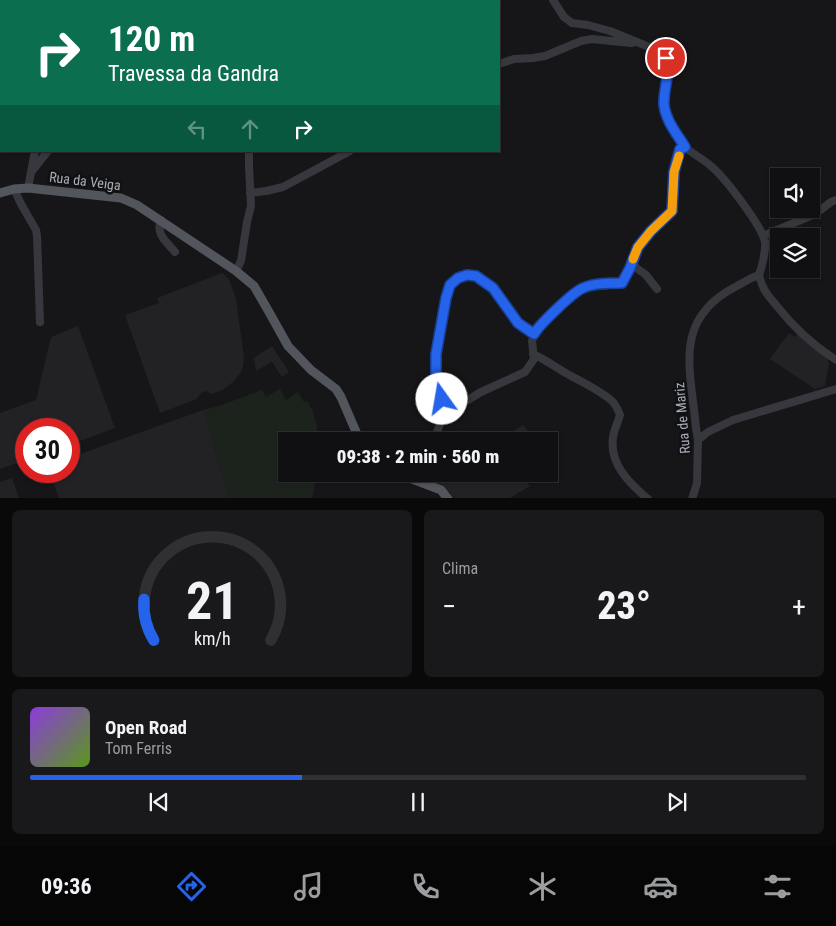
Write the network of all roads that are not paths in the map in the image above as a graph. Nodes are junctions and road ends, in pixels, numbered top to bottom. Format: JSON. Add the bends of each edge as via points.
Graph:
{"nodes":[{"id":1,"x":553,"y":0,"type":"edge"},
{"id":2,"x":641,"y":44,"type":"junction"},
{"id":3,"x":500,"y":64,"type":"edge"},
{"id":4,"x":685,"y":147,"type":"junction"},
{"id":5,"x":34,"y":152,"type":"edge"},
{"id":6,"x":47,"y":152,"type":"edge"},
{"id":7,"x":249,"y":152,"type":"edge"},
{"id":8,"x":348,"y":152,"type":"edge"},
{"id":9,"x":31,"y":172,"type":"junction"},
{"id":10,"x":28,"y":188,"type":"junction"},
{"id":11,"x":14,"y":189,"type":"junction"},
{"id":12,"x":0,"y":193,"type":"edge"},
{"id":13,"x":250,"y":193,"type":"junction"},
{"id":14,"x":836,"y":200,"type":"edge"},
{"id":15,"x":161,"y":220,"type":"junction"},
{"id":16,"x":762,"y":236,"type":"junction"},
{"id":17,"x":175,"y":252,"type":"dead end"},
{"id":18,"x":632,"y":264,"type":"junction"},
{"id":19,"x":236,"y":271,"type":"junction"},
{"id":20,"x":759,"y":275,"type":"junction"},
{"id":21,"x":656,"y":289,"type":"dead end"},
{"id":22,"x":40,"y":322,"type":"dead end"},
{"id":23,"x":534,"y":334,"type":"junction"},
{"id":24,"x":533,"y":354,"type":"junction"},
{"id":25,"x":836,"y":360,"type":"edge"},
{"id":26,"x":836,"y":389,"type":"edge"},
{"id":27,"x":443,"y":415,"type":"junction"},
{"id":28,"x":356,"y":432,"type":"edge"},
{"id":29,"x":437,"y":432,"type":"edge"},
{"id":30,"x":698,"y":440,"type":"junction"},
{"id":31,"x":424,"y":482,"type":"edge"},
{"id":32,"x":448,"y":498,"type":"edge"},
{"id":33,"x":648,"y":498,"type":"edge"},
{"id":34,"x":692,"y":498,"type":"edge"}],
"edges":[{"from":1,"to":2,"type":"street","via":[[572,23],[610,31]]},
{"from":2,"to":3,"type":"street","via":[[592,39],[545,56]]},
{"from":2,"to":4,"type":"street","via":[[659,51],[666,58],[664,105],[667,118]]},
{"from":4,"to":16,"type":"street","via":[[714,168],[728,184],[759,226]]},
{"from":4,"to":18,"type":"street","via":[[680,149],[674,172],[672,211],[638,247]]},
{"from":5,"to":9,"type":"street"},
{"from":6,"to":9,"type":"street"},
{"from":7,"to":13,"type":"street"},
{"from":8,"to":13,"type":"street","via":[[283,187]]},
{"from":9,"to":10,"type":"street"},
{"from":10,"to":11,"type":"main road","name":"Rua da Veiga"},
{"from":10,"to":15,"type":"main road","name":"Rua da Veiga","via":[[121,198]]},
{"from":11,"to":12,"type":"main road","name":"Rua da Veiga"},
{"from":11,"to":22,"type":"street","via":[[36,230]]},
{"from":13,"to":19,"type":"street","via":[[251,206],[242,261]]},
{"from":14,"to":16,"type":"street","via":[[815,214]]},
{"from":15,"to":17,"type":"street","via":[[159,231]]},
{"from":15,"to":19,"type":"main road","name":"Rua da Veiga"},
{"from":16,"to":20,"type":"street","via":[[765,242]]},
{"from":18,"to":21,"type":"street"},
{"from":18,"to":23,"type":"street","via":[[622,283],[581,288]]},
{"from":19,"to":28,"type":"main road","name":"Rua da Veiga","via":[[254,286],[288,346],[310,370],[336,389]]},
{"from":20,"to":25,"type":"street","via":[[761,286],[789,321]]},
{"from":20,"to":30,"type":"street","name":"Rua de Mariz","via":[[710,304],[691,336],[689,358]]},
{"from":23,"to":24,"type":"street"},
{"from":23,"to":27,"type":"street","via":[[518,323],[493,288],[476,276],[458,278],[450,285],[436,354]]},
{"from":24,"to":27,"type":"street","via":[[534,359],[524,372]]},
{"from":24,"to":33,"type":"street","via":[[612,401],[620,415],[613,438],[617,466]]},
{"from":26,"to":30,"type":"street","via":[[733,420]]},
{"from":27,"to":29,"type":"street"},
{"from":30,"to":34,"type":"street","name":"Rua de Mariz","via":[[697,483]]},
{"from":31,"to":32,"type":"main road","via":[[441,490]]}]}
